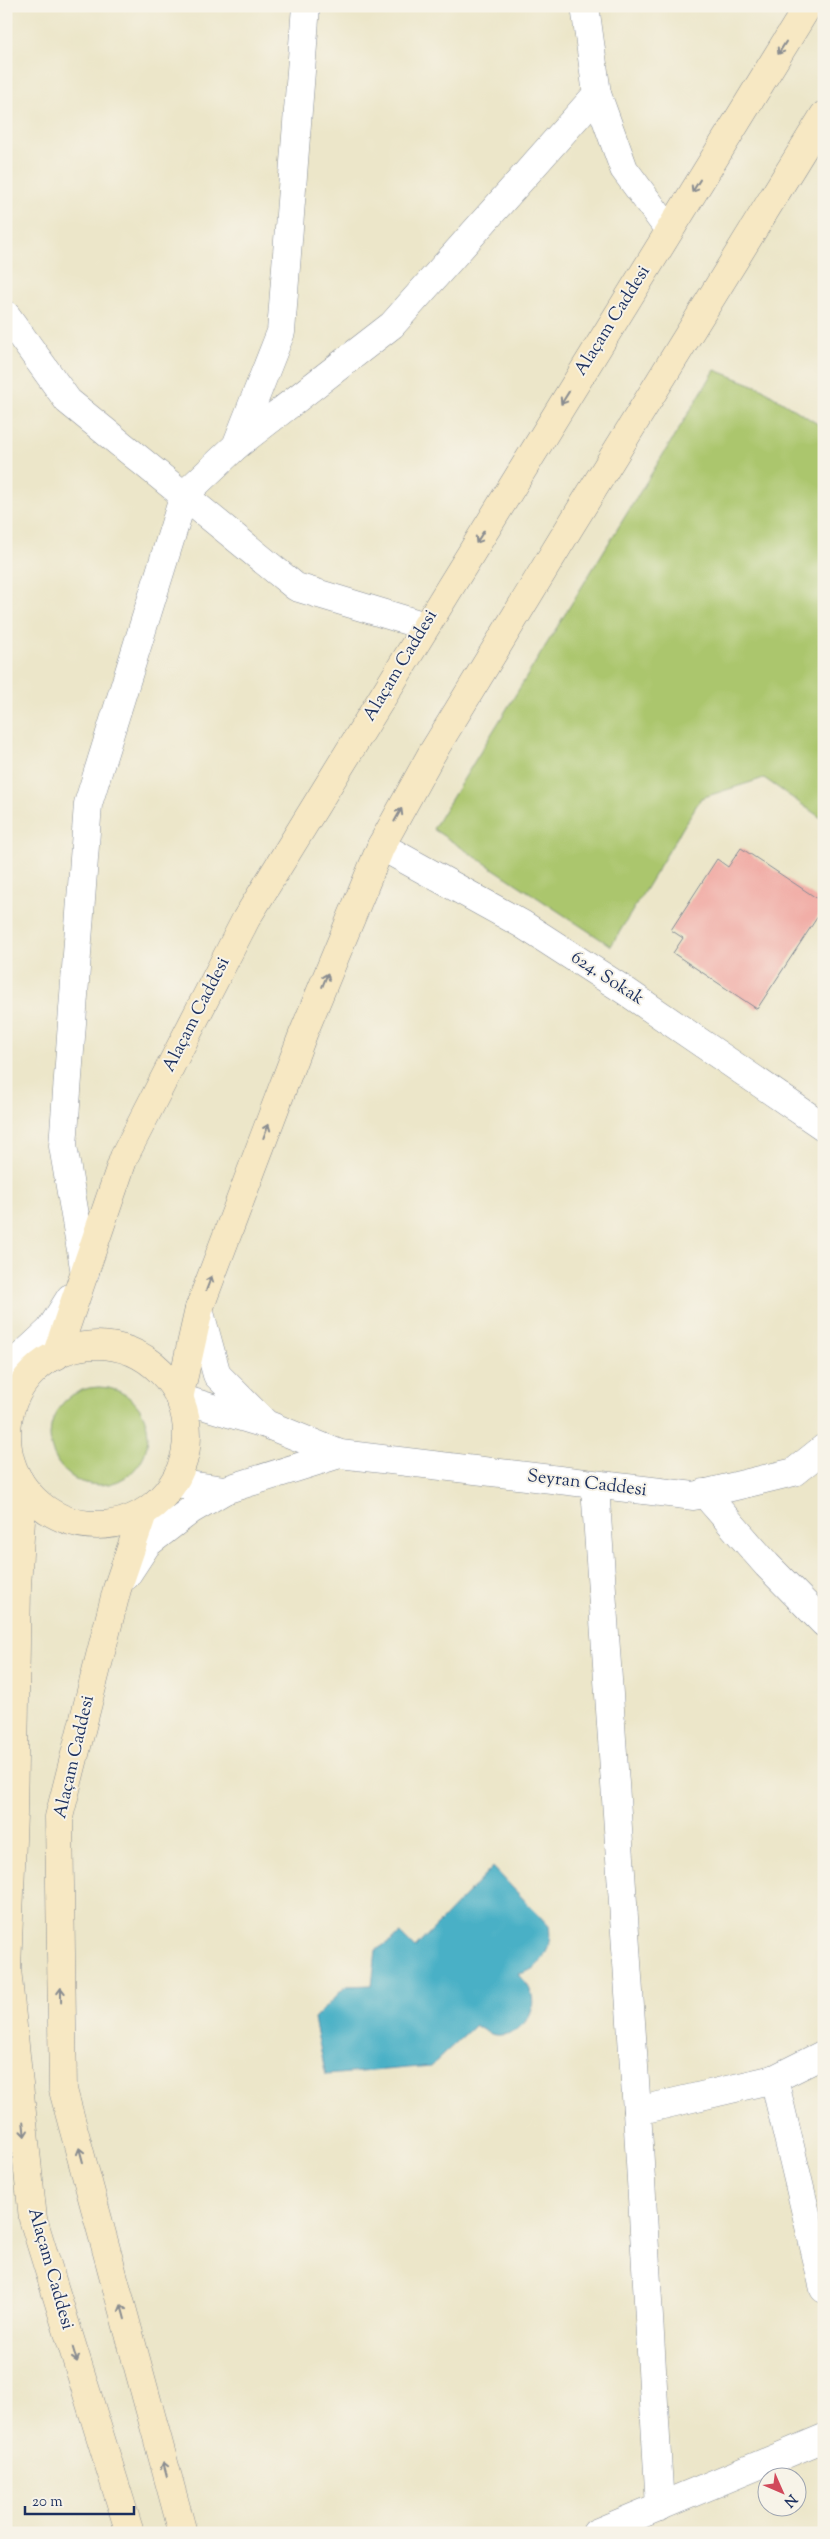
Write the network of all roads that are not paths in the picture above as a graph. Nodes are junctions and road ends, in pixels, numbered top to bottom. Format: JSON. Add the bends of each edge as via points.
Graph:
{"nodes":[{"id":1,"x":306,"y":6,"type":"edge"},
{"id":2,"x":585,"y":6,"type":"edge"},
{"id":3,"x":808,"y":6,"type":"edge"},
{"id":4,"x":597,"y":94,"type":"junction"},
{"id":5,"x":824,"y":116,"type":"edge"},
{"id":6,"x":669,"y":230,"type":"junction"},
{"id":7,"x":6,"y":315,"type":"edge"},
{"id":8,"x":236,"y":446,"type":"junction"},
{"id":9,"x":184,"y":495,"type":"junction"},
{"id":10,"x":425,"y":626,"type":"junction"},
{"id":11,"x":381,"y":846,"type":"junction"},
{"id":12,"x":824,"y":1127,"type":"edge"},
{"id":13,"x":85,"y":1273,"type":"junction"},
{"id":14,"x":199,"y":1309,"type":"junction"},
{"id":15,"x":56,"y":1356,"type":"junction"},
{"id":16,"x":13,"y":1375,"type":"edge"},
{"id":17,"x":180,"y":1398,"type":"junction"},
{"id":18,"x":266,"y":1424,"type":"junction"},
{"id":19,"x":824,"y":1448,"type":"edge"},
{"id":20,"x":340,"y":1454,"type":"junction"},
{"id":21,"x":16,"y":1482,"type":"edge"},
{"id":22,"x":174,"y":1482,"type":"junction"},
{"id":23,"x":595,"y":1486,"type":"junction"},
{"id":24,"x":225,"y":1490,"type":"junction"},
{"id":25,"x":704,"y":1493,"type":"junction"},
{"id":26,"x":143,"y":1513,"type":"junction"},
{"id":27,"x":6,"y":1546,"type":"edge"},
{"id":28,"x":17,"y":1587,"type":"junction"},
{"id":29,"x":117,"y":1589,"type":"junction"},
{"id":30,"x":824,"y":1623,"type":"edge"},
{"id":31,"x":824,"y":2054,"type":"edge"},
{"id":32,"x":11,"y":2057,"type":"edge"},
{"id":33,"x":774,"y":2079,"type":"junction"},
{"id":34,"x":637,"y":2111,"type":"junction"},
{"id":35,"x":824,"y":2289,"type":"edge"},
{"id":36,"x":824,"y":2438,"type":"edge"},
{"id":37,"x":660,"y":2507,"type":"junction"},
{"id":38,"x":130,"y":2533,"type":"edge"},
{"id":39,"x":182,"y":2533,"type":"edge"},
{"id":40,"x":596,"y":2533,"type":"edge"}],
"edges":[{"from":1,"to":8,"type":"street","via":[[281,332]]},
{"from":2,"to":4,"type":"street"},
{"from":3,"to":6,"type":"main road","name":"Alaçam Caddesi","one_way":true},
{"from":4,"to":6,"type":"street","via":[[624,169]]},
{"from":4,"to":8,"type":"street","via":[[392,325]]},
{"from":11,"to":5,"type":"main road","name":"Alaçam Caddesi","one_way":true,"via":[[431,755]]},
{"from":6,"to":10,"type":"main road","name":"Alaçam Caddesi","one_way":true},
{"from":7,"to":9,"type":"street","via":[[68,401]]},
{"from":8,"to":9,"type":"street"},
{"from":9,"to":10,"type":"street","via":[[296,587]]},
{"from":9,"to":13,"type":"street","via":[[88,804],[64,1146]]},
{"from":10,"to":13,"type":"main road","name":"Alaçam Caddesi","via":[[246,919],[124,1157]]},
{"from":11,"to":12,"type":"street","name":"624. Sokak","via":[[522,924]]},
{"from":14,"to":11,"type":"main road","name":"Alaçam Caddesi","one_way":true,"via":[[303,1034]]},
{"from":13,"to":15,"type":"main road","name":"Alaçam Caddesi"},
{"from":13,"to":16,"type":"street","via":[[50,1330]]},
{"from":14,"to":17,"type":"main road","name":"Alaçam Caddesi"},
{"from":14,"to":18,"type":"street","name":"Seyran Caddesi","via":[[217,1375]]},
{"from":15,"to":16,"type":"main road","name":"Alaçam Caddesi","via":[[40,1366]]},
{"from":15,"to":17,"type":"main road","name":"Alaçam Caddesi","via":[[75,1348],[96,1346],[136,1354],[154,1365]]},
{"from":16,"to":21,"type":"main road","name":"Alaçam Caddesi","via":[[14,1402],[7,1428]]},
{"from":17,"to":18,"type":"street","name":"Seyran Caddesi"},
{"from":17,"to":22,"type":"main road","name":"Alaçam Caddesi","via":[[187,1426],[185,1455]]},
{"from":18,"to":20,"type":"street","name":"Seyran Caddesi"},
{"from":19,"to":25,"type":"street","name":"Seyran Caddesi","via":[[794,1472]]},
{"from":20,"to":23,"type":"street","name":"Seyran Caddesi"},
{"from":20,"to":24,"type":"street","name":"Seyran Caddesi"},
{"from":21,"to":26,"type":"main road","name":"Alaçam Caddesi","via":[[38,1504],[77,1523],[122,1522]]},
{"from":21,"to":28,"type":"main road","name":"Alaçam Caddesi"},
{"from":22,"to":24,"type":"street","name":"Seyran Caddesi"},
{"from":22,"to":26,"type":"main road","name":"Alaçam Caddesi","via":[[160,1500]]},
{"from":23,"to":25,"type":"street","name":"Seyran Caddesi","via":[[694,1496]]},
{"from":23,"to":34,"type":"street"},
{"from":24,"to":29,"type":"street","name":"Seyran Caddesi","via":[[191,1510],[147,1544]]},
{"from":25,"to":30,"type":"street"},
{"from":26,"to":29,"type":"main road","name":"Alaçam Caddesi"},
{"from":27,"to":28,"type":"street"},
{"from":28,"to":32,"type":"main road","name":"Alaçam Caddesi","via":[[7,1968]]},
{"from":39,"to":29,"type":"main road","name":"Alaçam Caddesi","one_way":true,"via":[[63,2090],[59,1817]]},
{"from":31,"to":33,"type":"street"},
{"from":32,"to":38,"type":"main road","name":"Alaçam Caddesi","one_way":true,"via":[[33,2219]]},
{"from":33,"to":34,"type":"street"},
{"from":33,"to":35,"type":"street"},
{"from":34,"to":37,"type":"street"},
{"from":36,"to":37,"type":"street"},
{"from":37,"to":40,"type":"street"}]}
